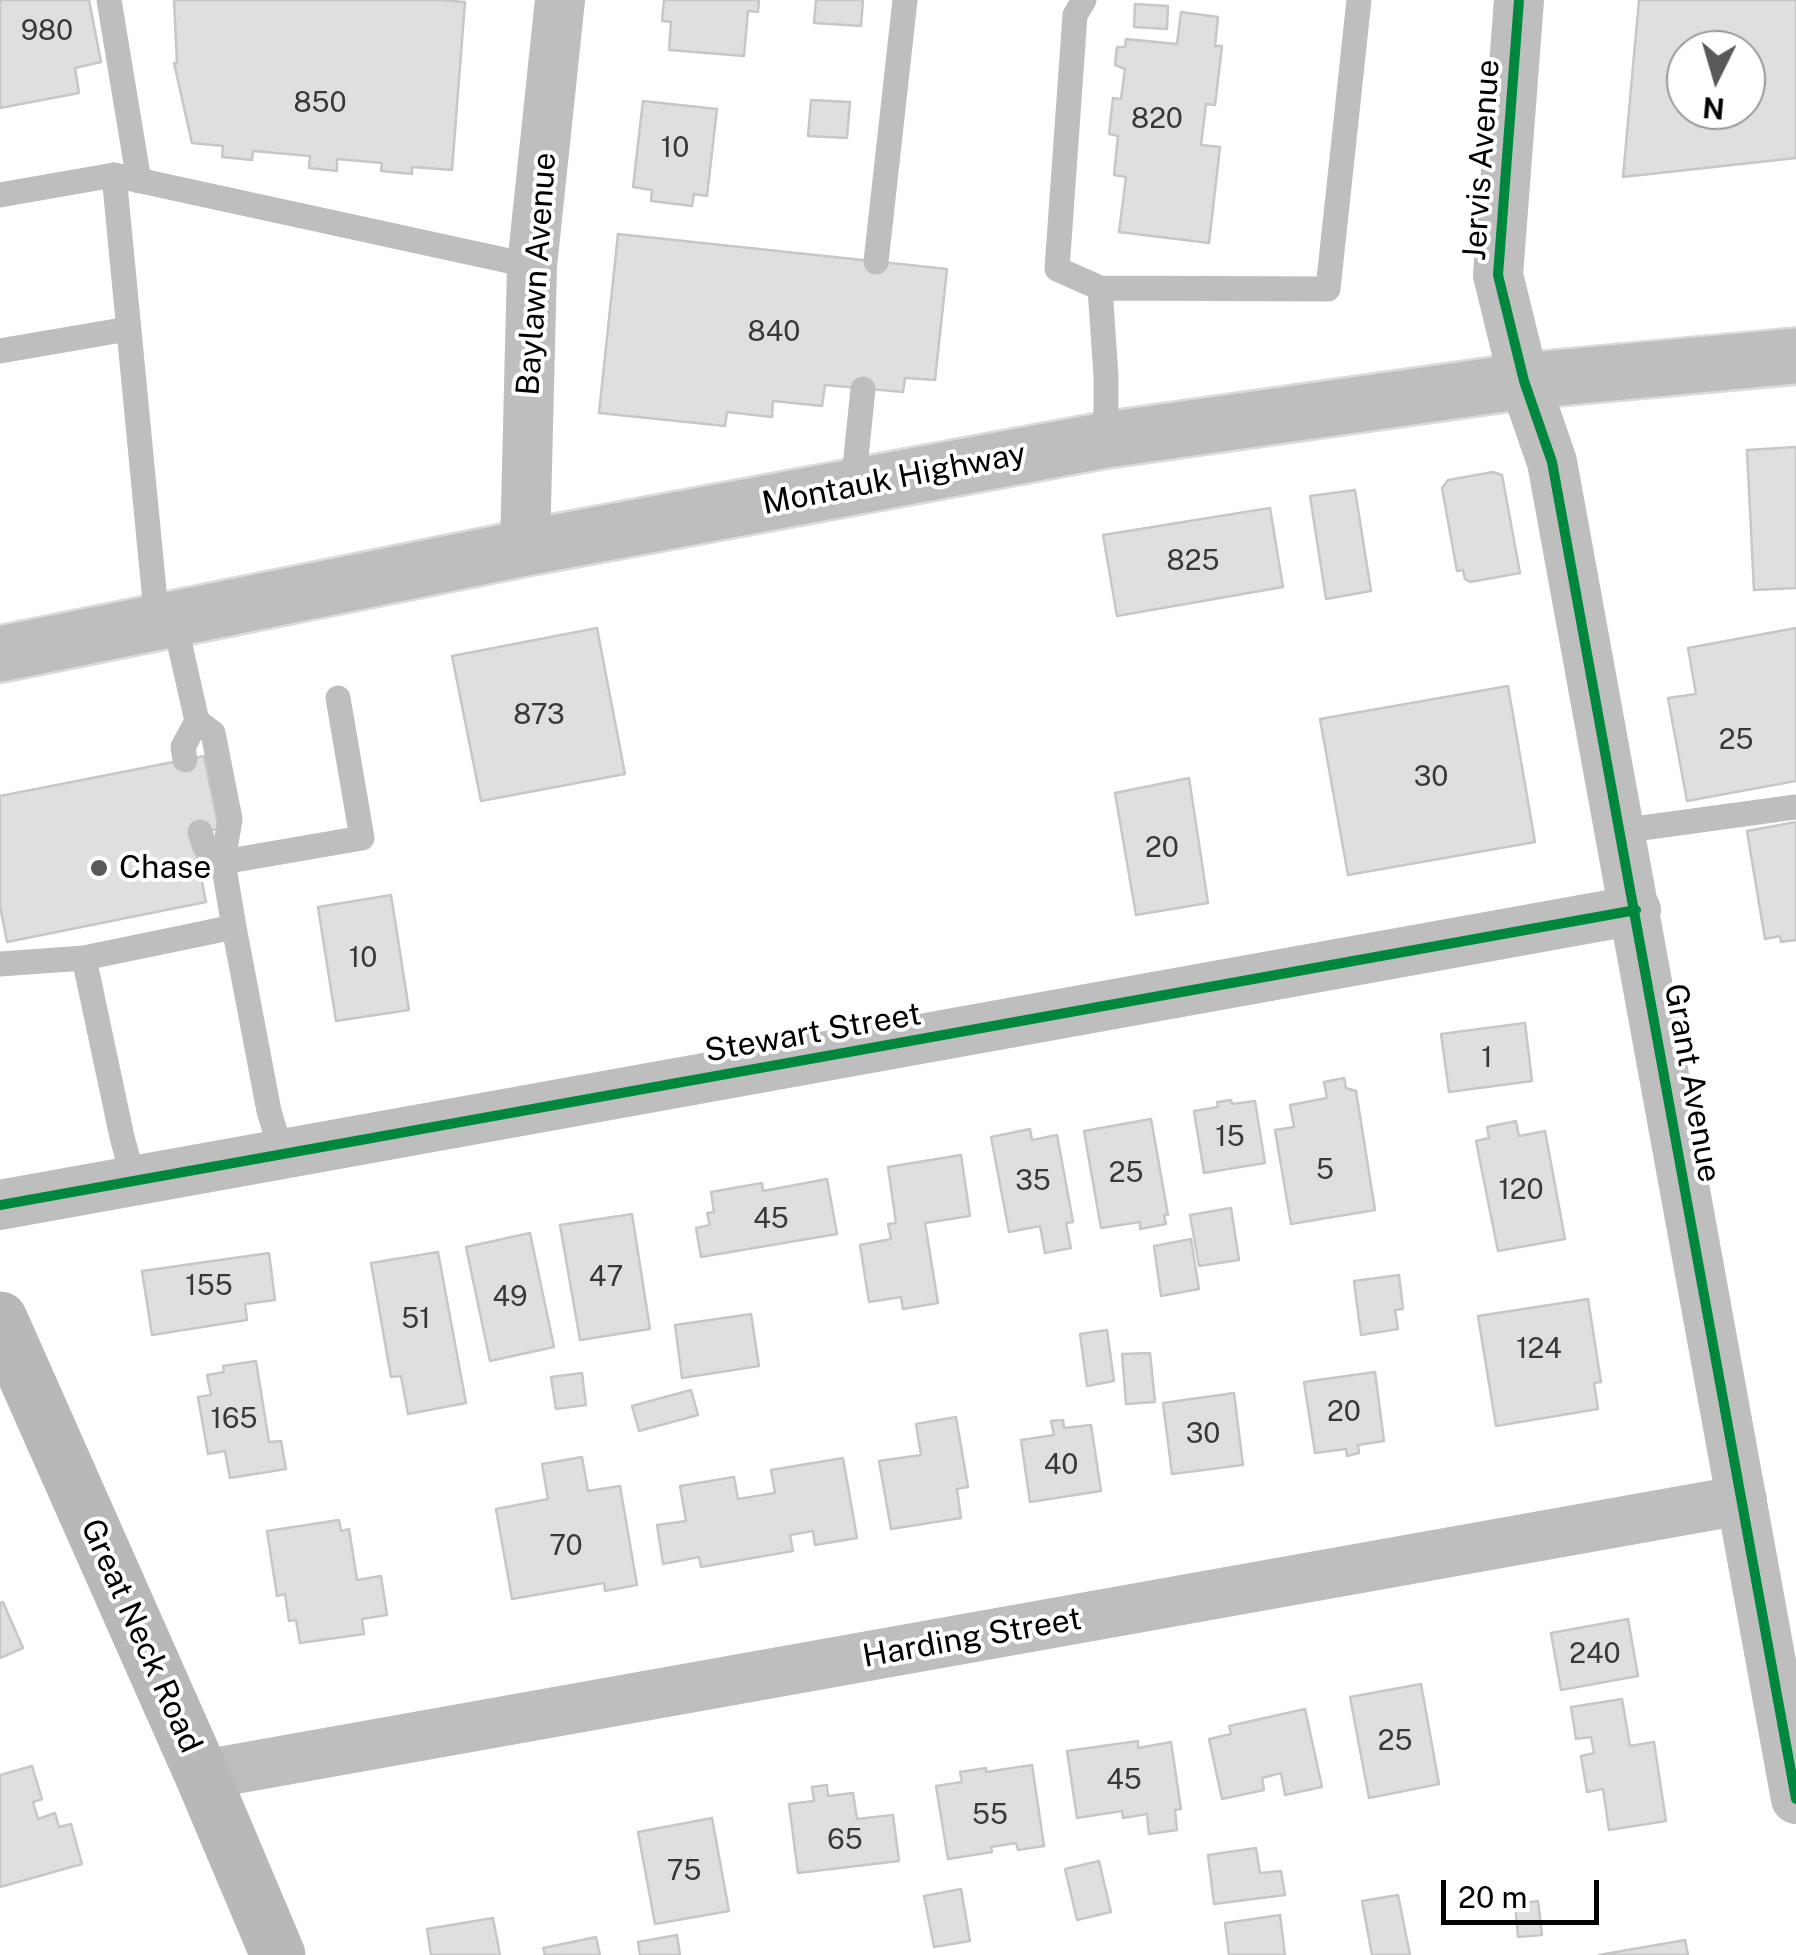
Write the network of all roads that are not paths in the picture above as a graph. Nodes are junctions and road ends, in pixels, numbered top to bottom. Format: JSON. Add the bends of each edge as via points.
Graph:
{"nodes":[{"id":1,"x":109,"y":0,"type":"edge"},
{"id":2,"x":560,"y":0,"type":"edge"},
{"id":3,"x":905,"y":0,"type":"edge"},
{"id":4,"x":1084,"y":0,"type":"edge"},
{"id":5,"x":1359,"y":0,"type":"edge"},
{"id":6,"x":1520,"y":0,"type":"edge"},
{"id":7,"x":126,"y":178,"type":"junction"},
{"id":8,"x":0,"y":195,"type":"edge"},
{"id":9,"x":876,"y":262,"type":"dead end"},
{"id":10,"x":532,"y":266,"type":"junction"},
{"id":11,"x":1100,"y":288,"type":"junction"},
{"id":12,"x":128,"y":329,"type":"junction"},
{"id":13,"x":0,"y":351,"type":"edge"},
{"id":14,"x":1796,"y":356,"type":"edge"},
{"id":15,"x":1524,"y":381,"type":"junction"},
{"id":16,"x":863,"y":389,"type":"dead end"},
{"id":17,"x":1106,"y":440,"type":"junction"},
{"id":18,"x":853,"y":487,"type":"junction"},
{"id":19,"x":525,"y":548,"type":"junction"},
{"id":20,"x":165,"y":621,"type":"junction"},
{"id":21,"x":0,"y":654,"type":"edge"},
{"id":22,"x":338,"y":698,"type":"dead end"},
{"id":23,"x":197,"y":721,"type":"junction"},
{"id":24,"x":185,"y":760,"type":"dead end"},
{"id":25,"x":1796,"y":806,"type":"edge"},
{"id":26,"x":1620,"y":831,"type":"junction"},
{"id":27,"x":200,"y":832,"type":"dead end"},
{"id":28,"x":223,"y":862,"type":"junction"},
{"id":29,"x":1636,"y":910,"type":"junction"},
{"id":30,"x":234,"y":926,"type":"junction"},
{"id":31,"x":84,"y":958,"type":"junction"},
{"id":32,"x":0,"y":964,"type":"edge"},
{"id":33,"x":282,"y":1154,"type":"junction"},
{"id":34,"x":134,"y":1181,"type":"junction"},
{"id":35,"x":0,"y":1205,"type":"edge"},
{"id":36,"x":4,"y":1339,"type":"edge"},
{"id":37,"x":1742,"y":1500,"type":"junction"},
{"id":38,"x":202,"y":1775,"type":"junction"},
{"id":39,"x":1796,"y":1799,"type":"edge"},
{"id":40,"x":278,"y":1955,"type":"edge"}],
"edges":[{"from":1,"to":7,"type":"lane"},
{"from":2,"to":10,"type":"street","name":"Baylawn Avenue"},
{"from":3,"to":9,"type":"lane"},
{"from":4,"to":11,"type":"lane","via":[[1075,15],[1056,269]]},
{"from":5,"to":11,"type":"lane","via":[[1328,289]]},
{"from":6,"to":15,"type":"street","name":"Jervis Avenue","via":[[1498,275]]},
{"from":7,"to":8,"type":"lane"},
{"from":7,"to":10,"type":"lane"},
{"from":7,"to":12,"type":"lane"},
{"from":10,"to":19,"type":"street","name":"Baylawn Avenue"},
{"from":11,"to":17,"type":"lane"},
{"from":12,"to":13,"type":"lane"},
{"from":12,"to":20,"type":"lane"},
{"from":14,"to":15,"type":"main road","name":"Montauk Highway"},
{"from":15,"to":17,"type":"main road","name":"Montauk Highway"},
{"from":15,"to":26,"type":"street","name":"Grant Avenue","via":[[1552,462]]},
{"from":16,"to":18,"type":"lane"},
{"from":17,"to":18,"type":"main road","name":"Montauk Highway"},
{"from":18,"to":19,"type":"main road","name":"Montauk Highway"},
{"from":19,"to":20,"type":"main road","name":"Montauk Highway"},
{"from":20,"to":21,"type":"main road","name":"Montauk Highway"},
{"from":20,"to":23,"type":"lane"},
{"from":22,"to":28,"type":"lane","via":[[362,838]]},
{"from":23,"to":24,"type":"lane","via":[[183,747]]},
{"from":23,"to":28,"type":"lane","via":[[213,733],[230,819]]},
{"from":25,"to":26,"type":"lane"},
{"from":26,"to":29,"type":"street","name":"Grant Avenue"},
{"from":27,"to":28,"type":"lane"},
{"from":28,"to":30,"type":"lane"},
{"from":29,"to":33,"type":"street","name":"Stewart Street"},
{"from":29,"to":37,"type":"street","name":"Grant Avenue"},
{"from":30,"to":31,"type":"lane"},
{"from":30,"to":33,"type":"lane"},
{"from":31,"to":32,"type":"lane"},
{"from":31,"to":34,"type":"lane"},
{"from":33,"to":34,"type":"street","name":"Stewart Street"},
{"from":34,"to":35,"type":"street","name":"Stewart Street"},
{"from":36,"to":38,"type":"main road","name":"Great Neck Road"},
{"from":37,"to":38,"type":"street","name":"Harding Street"},
{"from":37,"to":39,"type":"street","name":"Grant Avenue"},
{"from":38,"to":40,"type":"main road","name":"Great Neck Road"}]}
